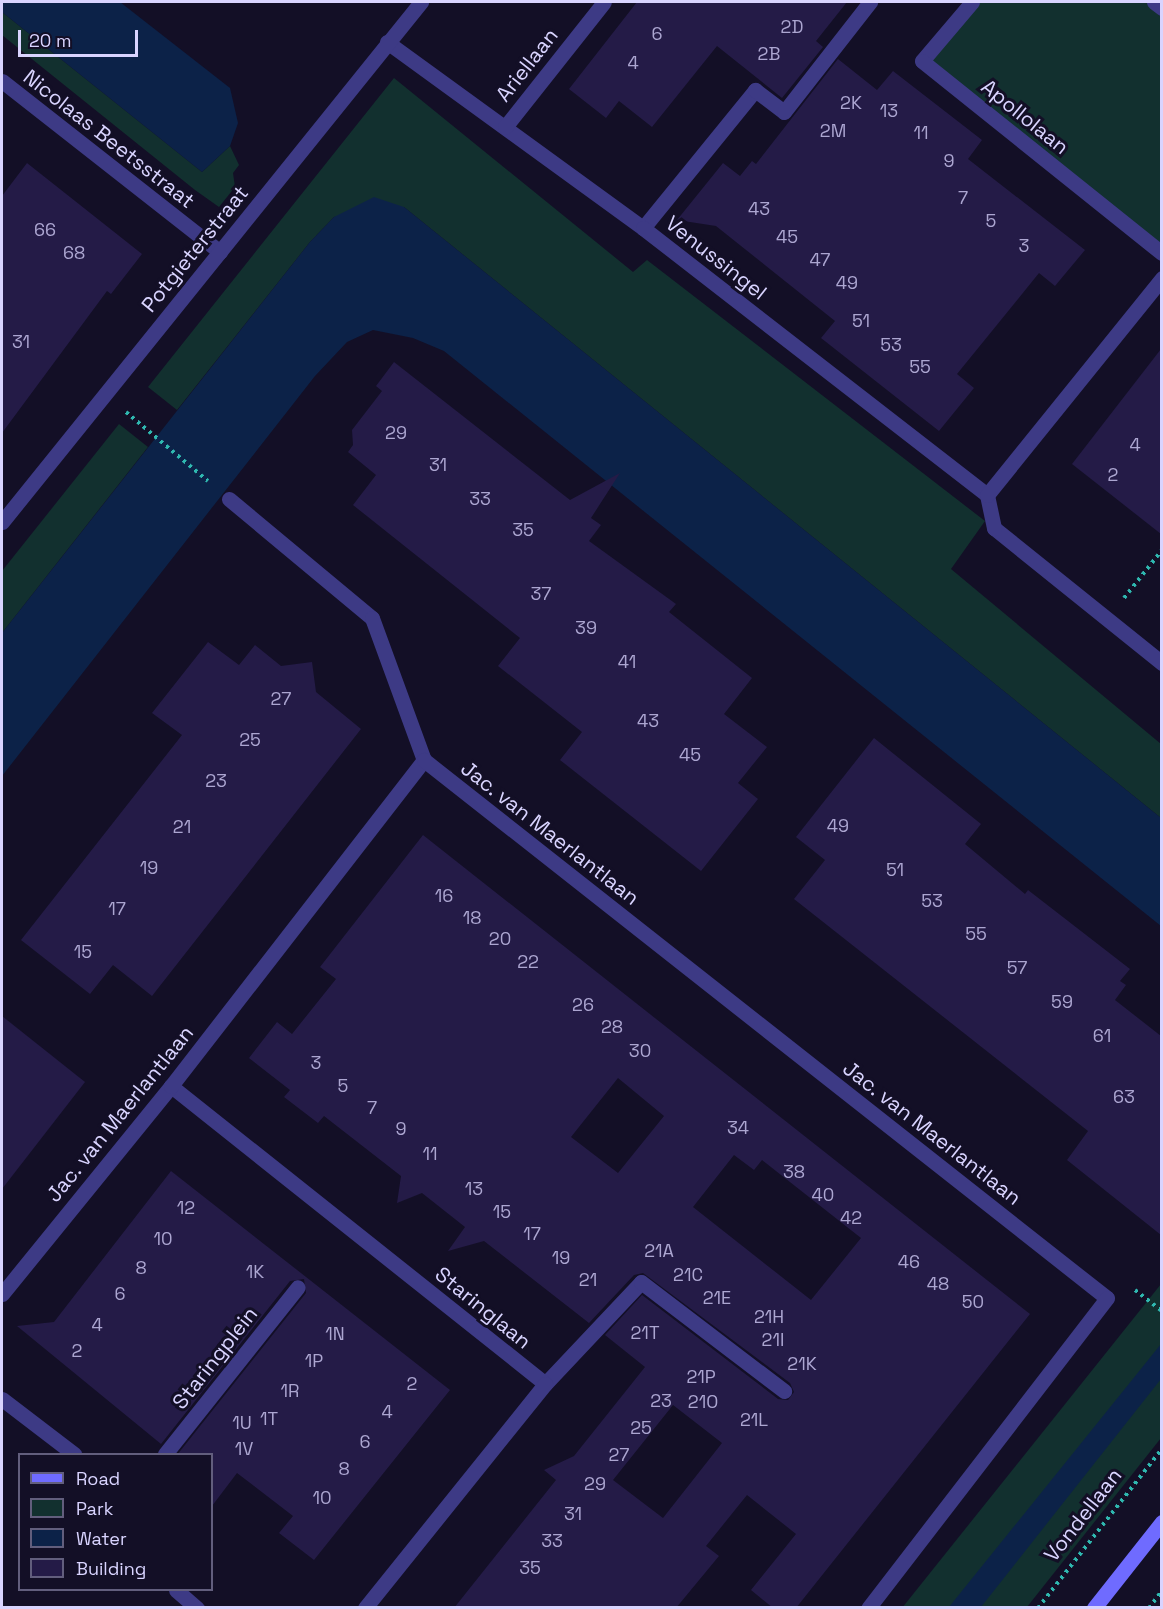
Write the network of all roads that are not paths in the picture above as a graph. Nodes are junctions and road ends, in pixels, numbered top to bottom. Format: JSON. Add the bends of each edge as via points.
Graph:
{"nodes":[{"id":1,"x":421,"y":2,"type":"edge"},
{"id":2,"x":604,"y":2,"type":"edge"},
{"id":3,"x":870,"y":2,"type":"edge"},
{"id":4,"x":972,"y":2,"type":"edge"},
{"id":5,"x":1154,"y":2,"type":"edge"},
{"id":6,"x":1161,"y":8,"type":"edge"},
{"id":7,"x":387,"y":42,"type":"junction"},
{"id":8,"x":2,"y":81,"type":"edge"},
{"id":9,"x":505,"y":127,"type":"junction"},
{"id":10,"x":643,"y":228,"type":"junction"},
{"id":11,"x":220,"y":252,"type":"junction"},
{"id":12,"x":1161,"y":253,"type":"edge"},
{"id":13,"x":1161,"y":278,"type":"edge"},
{"id":14,"x":987,"y":495,"type":"junction"},
{"id":15,"x":229,"y":498,"type":"road end"},
{"id":16,"x":2,"y":522,"type":"edge"},
{"id":17,"x":1161,"y":663,"type":"edge"},
{"id":18,"x":424,"y":760,"type":"junction"},
{"id":19,"x":171,"y":1086,"type":"junction"},
{"id":20,"x":298,"y":1287,"type":"dead end"},
{"id":21,"x":2,"y":1294,"type":"edge"},
{"id":22,"x":545,"y":1384,"type":"junction"},
{"id":23,"x":784,"y":1391,"type":"dead end"},
{"id":24,"x":2,"y":1399,"type":"edge"},
{"id":25,"x":71,"y":1453,"type":"edge"},
{"id":26,"x":167,"y":1453,"type":"edge"},
{"id":27,"x":1161,"y":1522,"type":"edge"},
{"id":28,"x":177,"y":1591,"type":"edge"},
{"id":29,"x":197,"y":1608,"type":"edge"},
{"id":30,"x":365,"y":1608,"type":"edge"},
{"id":31,"x":868,"y":1608,"type":"edge"},
{"id":32,"x":1094,"y":1608,"type":"edge"}],
"edges":[{"from":1,"to":7,"type":"street","name":"Potgieterstraat"},
{"from":2,"to":9,"type":"street","name":"Ariellaan"},
{"from":3,"to":10,"type":"street","via":[[784,112],[755,90]]},
{"from":4,"to":12,"type":"street","name":"Apollolaan","via":[[922,61]]},
{"from":5,"to":6,"type":"street"},
{"from":7,"to":9,"type":"street","name":"Venussingel"},
{"from":7,"to":11,"type":"street","name":"Potgieterstraat"},
{"from":8,"to":11,"type":"street","name":"Nicolaas Beetsstraat"},
{"from":9,"to":10,"type":"street","name":"Venussingel"},
{"from":10,"to":14,"type":"street","name":"Venussingel"},
{"from":11,"to":16,"type":"street","name":"Potgieterstraat"},
{"from":13,"to":14,"type":"street"},
{"from":14,"to":17,"type":"street","via":[[994,528]]},
{"from":15,"to":18,"type":"street","via":[[372,618]]},
{"from":18,"to":19,"type":"street","name":"Jac. van Maerlantlaan"},
{"from":18,"to":31,"type":"street","name":"Jac. van Maerlantlaan","via":[[1107,1298]]},
{"from":19,"to":21,"type":"street","name":"Jac. van Maerlantlaan"},
{"from":19,"to":22,"type":"street","name":"Staringlaan"},
{"from":20,"to":26,"type":"street","name":"Staringplein"},
{"from":22,"to":23,"type":"street","via":[[641,1282]]},
{"from":22,"to":30,"type":"street"},
{"from":24,"to":25,"type":"street"},
{"from":27,"to":32,"type":"street"},
{"from":28,"to":29,"type":"street"}]}
